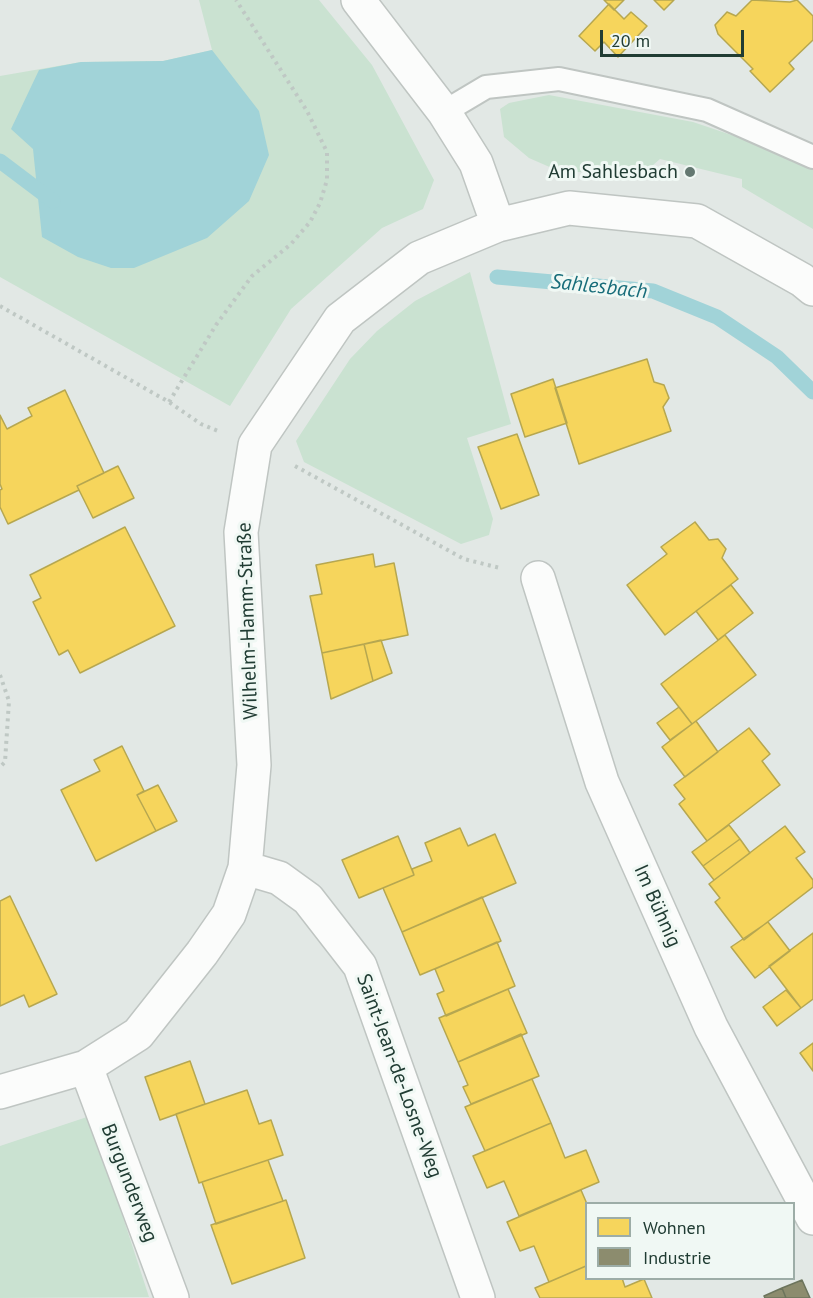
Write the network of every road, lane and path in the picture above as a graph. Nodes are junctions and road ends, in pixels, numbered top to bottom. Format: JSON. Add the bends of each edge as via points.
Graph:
{"nodes":[{"id":1,"x":236,"y":0,"type":"edge"},
{"id":2,"x":358,"y":0,"type":"edge"},
{"id":3,"x":444,"y":112,"type":"junction"},
{"id":4,"x":813,"y":157,"type":"edge"},
{"id":5,"x":498,"y":225,"type":"junction"},
{"id":6,"x":813,"y":289,"type":"edge"},
{"id":7,"x":0,"y":306,"type":"edge"},
{"id":8,"x":169,"y":402,"type":"junction"},
{"id":9,"x":255,"y":445,"type":"junction"},
{"id":10,"x":538,"y":578,"type":"joint"},
{"id":11,"x":0,"y":675,"type":"edge"},
{"id":12,"x":0,"y":767,"type":"edge"},
{"id":13,"x":246,"y":867,"type":"junction"},
{"id":14,"x":86,"y":1067,"type":"junction"},
{"id":15,"x":0,"y":1092,"type":"edge"},
{"id":16,"x":813,"y":1218,"type":"edge"},
{"id":17,"x":172,"y":1298,"type":"edge"},
{"id":18,"x":478,"y":1298,"type":"edge"}],
"edges":[{"from":1,"to":8,"type":"path","via":[[308,111],[327,152],[327,180],[310,222],[291,244],[252,276],[216,325]]},
{"from":2,"to":3,"type":"street"},
{"from":3,"to":4,"type":"lane","via":[[486,87],[559,78],[707,110]]},
{"from":3,"to":5,"type":"street","via":[[476,163]]},
{"from":5,"to":6,"type":"street","name":"Wilhelm-Hamm-Straße","via":[[569,208],[697,221]]},
{"from":5,"to":9,"type":"street","name":"Wilhelm-Hamm-Straße","via":[[419,258],[340,319]]},
{"from":7,"to":8,"type":"path"},
{"from":8,"to":9,"type":"path","via":[[201,424]]},
{"from":9,"to":10,"type":"path","via":[[464,559]]},
{"from":9,"to":13,"type":"street","name":"Wilhelm-Hamm-Straße","via":[[241,532],[254,765]]},
{"from":10,"to":16,"type":"street","name":"Im Bühnig","via":[[602,782],[711,1027]]},
{"from":11,"to":12,"type":"path","via":[[9,701],[5,762]]},
{"from":13,"to":14,"type":"street","name":"Wilhelm-Hamm-Straße","via":[[229,914],[138,1034]]},
{"from":13,"to":18,"type":"street","name":"Saint-Jean-de-Losne-Weg","via":[[279,878],[308,899],[360,966]]},
{"from":14,"to":15,"type":"street","name":"Wilhelm-Hamm-Straße"},
{"from":14,"to":17,"type":"street","name":"Burgunderweg"}]}
